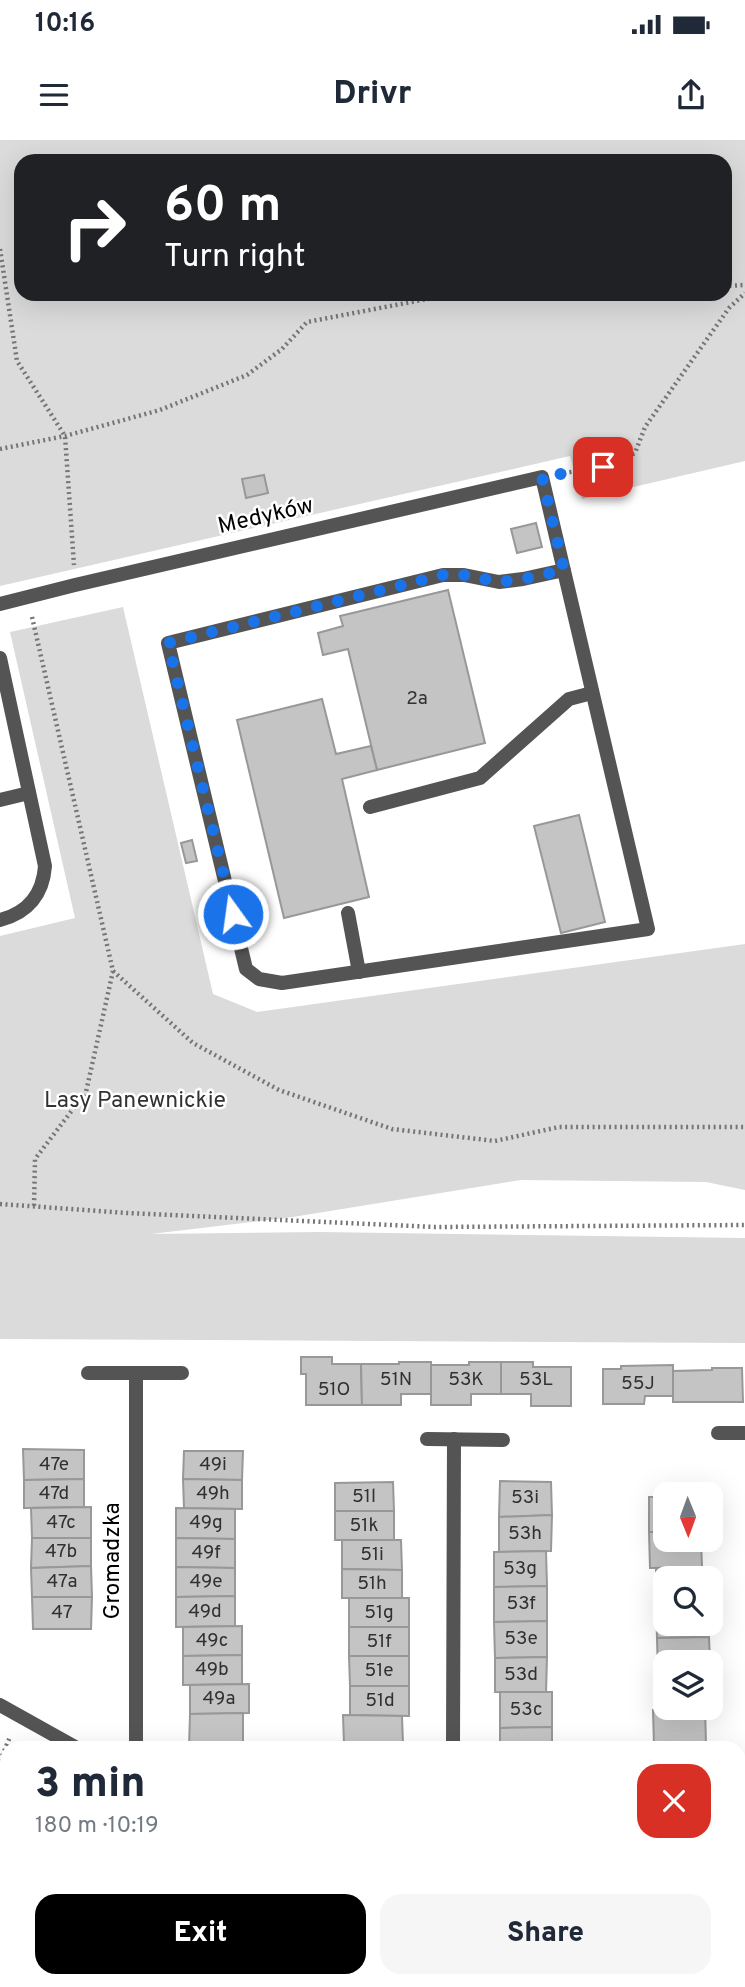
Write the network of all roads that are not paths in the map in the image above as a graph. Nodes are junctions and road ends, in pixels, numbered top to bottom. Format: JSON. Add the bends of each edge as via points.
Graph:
{"nodes":[{"id":1,"x":564,"y":570,"type":"junction"},
{"id":2,"x":0,"y":604,"type":"edge"},
{"id":3,"x":0,"y":659,"type":"edge"},
{"id":4,"x":592,"y":693,"type":"junction"},
{"id":5,"x":29,"y":793,"type":"junction"},
{"id":6,"x":0,"y":800,"type":"edge"},
{"id":7,"x":370,"y":807,"type":"dead end"},
{"id":8,"x":348,"y":914,"type":"dead end"},
{"id":9,"x":0,"y":920,"type":"edge"},
{"id":10,"x":359,"y":972,"type":"junction"},
{"id":11,"x":88,"y":1373,"type":"dead end"},
{"id":12,"x":136,"y":1373,"type":"junction"},
{"id":13,"x":182,"y":1373,"type":"dead end"},
{"id":14,"x":718,"y":1433,"type":"dead end"},
{"id":15,"x":745,"y":1433,"type":"edge"},
{"id":16,"x":427,"y":1439,"type":"dead end"},
{"id":17,"x":454,"y":1439,"type":"junction"},
{"id":18,"x":503,"y":1440,"type":"dead end"},
{"id":19,"x":0,"y":1705,"type":"edge"},
{"id":20,"x":64,"y":1741,"type":"edge"},
{"id":21,"x":136,"y":1741,"type":"edge"},
{"id":22,"x":453,"y":1741,"type":"edge"}],
"edges":[{"from":1,"to":2,"type":"street","name":"Medyków","via":[[542,477]]},
{"from":1,"to":4,"type":"street"},
{"from":1,"to":10,"type":"street","via":[[499,582],[443,575],[168,643],[246,969],[259,979],[282,983]]},
{"from":3,"to":5,"type":"street"},
{"from":4,"to":7,"type":"street","via":[[569,699],[480,778]]},
{"from":4,"to":10,"type":"street","via":[[648,929]]},
{"from":5,"to":6,"type":"street"},
{"from":5,"to":9,"type":"street","via":[[45,866],[44,881],[23,909]]},
{"from":8,"to":10,"type":"street"},
{"from":11,"to":12,"type":"street"},
{"from":12,"to":13,"type":"street"},
{"from":12,"to":21,"type":"street","name":"Gromadzka"},
{"from":14,"to":15,"type":"street"},
{"from":16,"to":17,"type":"street"},
{"from":17,"to":18,"type":"street"},
{"from":17,"to":22,"type":"street"},
{"from":19,"to":20,"type":"street"}]}
